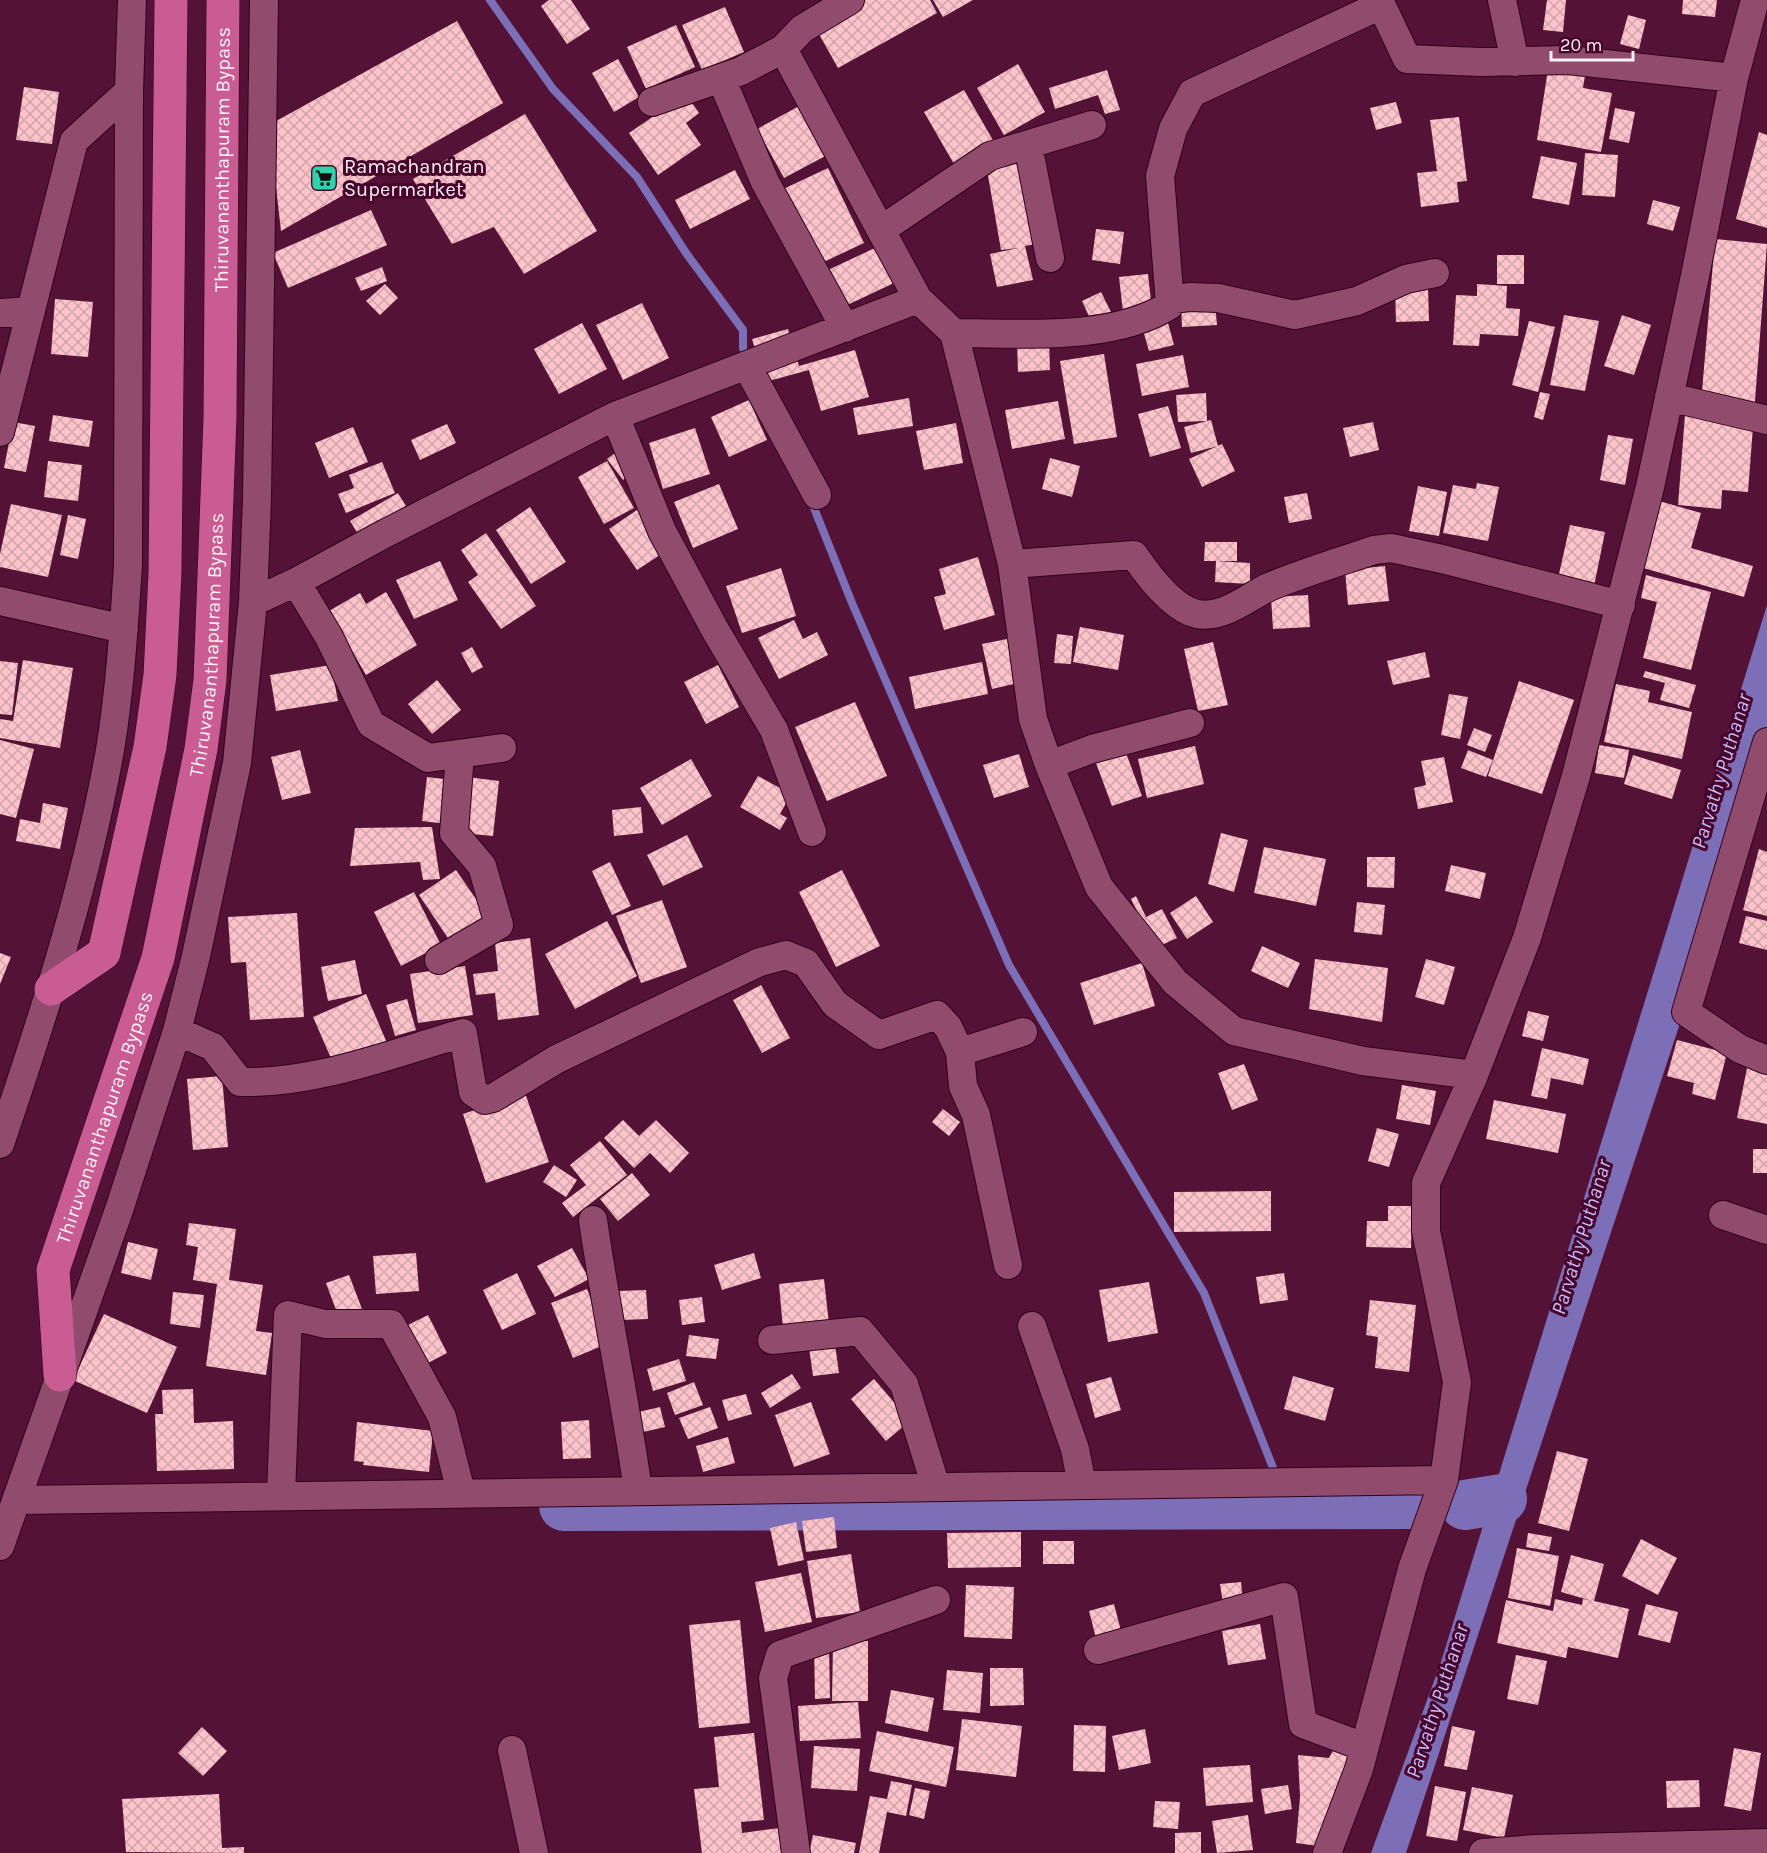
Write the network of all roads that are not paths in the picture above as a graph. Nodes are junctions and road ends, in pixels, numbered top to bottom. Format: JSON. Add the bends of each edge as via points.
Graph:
{"nodes":[{"id":1,"x":132,"y":0,"type":"edge"},
{"id":2,"x":171,"y":0,"type":"edge"},
{"id":3,"x":223,"y":0,"type":"edge"},
{"id":4,"x":264,"y":0,"type":"edge"},
{"id":5,"x":850,"y":0,"type":"edge"},
{"id":6,"x":1502,"y":0,"type":"edge"},
{"id":7,"x":1755,"y":0,"type":"edge"},
{"id":8,"x":1380,"y":3,"type":"edge"},
{"id":9,"x":783,"y":49,"type":"junction"},
{"id":10,"x":1515,"y":62,"type":"junction"},
{"id":11,"x":721,"y":78,"type":"junction"},
{"id":12,"x":1734,"y":78,"type":"junction"},
{"id":13,"x":129,"y":91,"type":"junction"},
{"id":14,"x":652,"y":102,"type":"dead end"},
{"id":15,"x":1092,"y":125,"type":"dead end"},
{"id":16,"x":1028,"y":145,"type":"junction"},
{"id":17,"x":881,"y":230,"type":"junction"},
{"id":18,"x":1050,"y":258,"type":"dead end"},
{"id":19,"x":1435,"y":273,"type":"dead end"},
{"id":20,"x":918,"y":299,"type":"junction"},
{"id":21,"x":1170,"y":300,"type":"junction"},
{"id":22,"x":31,"y":311,"type":"junction"},
{"id":23,"x":0,"y":313,"type":"edge"},
{"id":24,"x":845,"y":328,"type":"junction"},
{"id":25,"x":954,"y":333,"type":"junction"},
{"id":26,"x":747,"y":366,"type":"junction"},
{"id":27,"x":1669,"y":397,"type":"junction"},
{"id":28,"x":615,"y":416,"type":"junction"},
{"id":29,"x":1767,"y":420,"type":"edge"},
{"id":30,"x":0,"y":432,"type":"edge"},
{"id":31,"x":817,"y":495,"type":"dead end"},
{"id":32,"x":1012,"y":564,"type":"junction"},
{"id":33,"x":296,"y":582,"type":"junction"},
{"id":34,"x":0,"y":602,"type":"edge"},
{"id":35,"x":253,"y":602,"type":"junction"},
{"id":36,"x":1621,"y":605,"type":"junction"},
{"id":37,"x":124,"y":628,"type":"junction"},
{"id":38,"x":1190,"y":723,"type":"dead end"},
{"id":39,"x":1767,"y":742,"type":"edge"},
{"id":40,"x":502,"y":748,"type":"dead end"},
{"id":41,"x":460,"y":754,"type":"junction"},
{"id":42,"x":1049,"y":765,"type":"junction"},
{"id":43,"x":812,"y":832,"type":"dead end"},
{"id":44,"x":439,"y":960,"type":"dead end"},
{"id":45,"x":51,"y":989,"type":"junction"},
{"id":46,"x":177,"y":1030,"type":"junction"},
{"id":47,"x":1023,"y":1032,"type":"dead end"},
{"id":48,"x":960,"y":1052,"type":"junction"},
{"id":49,"x":1767,"y":1060,"type":"edge"},
{"id":50,"x":1474,"y":1075,"type":"junction"},
{"id":51,"x":0,"y":1144,"type":"edge"},
{"id":52,"x":1723,"y":1215,"type":"dead end"},
{"id":53,"x":593,"y":1220,"type":"dead end"},
{"id":54,"x":1767,"y":1230,"type":"edge"},
{"id":55,"x":1008,"y":1265,"type":"dead end"},
{"id":56,"x":1032,"y":1326,"type":"dead end"},
{"id":57,"x":772,"y":1340,"type":"dead end"},
{"id":58,"x":60,"y":1376,"type":"junction"},
{"id":59,"x":1444,"y":1480,"type":"junction"},
{"id":60,"x":1082,"y":1485,"type":"junction"},
{"id":61,"x":936,"y":1486,"type":"junction"},
{"id":62,"x":638,"y":1490,"type":"junction"},
{"id":63,"x":461,"y":1492,"type":"junction"},
{"id":64,"x":281,"y":1494,"type":"junction"},
{"id":65,"x":17,"y":1500,"type":"junction"},
{"id":66,"x":0,"y":1546,"type":"edge"},
{"id":67,"x":936,"y":1600,"type":"dead end"},
{"id":68,"x":1098,"y":1650,"type":"dead end"},
{"id":69,"x":1364,"y":1747,"type":"junction"},
{"id":70,"x":512,"y":1750,"type":"dead end"},
{"id":71,"x":1767,"y":1843,"type":"edge"},
{"id":72,"x":1670,"y":1849,"type":"edge"},
{"id":73,"x":534,"y":1853,"type":"edge"},
{"id":74,"x":796,"y":1853,"type":"edge"},
{"id":75,"x":1327,"y":1853,"type":"edge"},
{"id":76,"x":1483,"y":1853,"type":"edge"}],
"edges":[{"from":1,"to":13,"type":"street"},
{"from":2,"to":45,"type":"highway","via":[[165,573],[160,675],[150,747],[104,953]]},
{"from":3,"to":58,"type":"highway","name":"Thiruvananthapuram Bypass","via":[[220,418],[210,680],[201,749],[158,958],[53,1270]]},
{"from":4,"to":35,"type":"street","name":"Thiruvananthapuram Bypass"},
{"from":5,"to":9,"type":"street","via":[[802,29]]},
{"from":6,"to":10,"type":"street"},
{"from":7,"to":12,"type":"street"},
{"from":8,"to":10,"type":"street","via":[[1407,59]]},
{"from":8,"to":21,"type":"street","via":[[1192,93],[1173,129],[1160,176]]},
{"from":9,"to":11,"type":"street"},
{"from":9,"to":17,"type":"street"},
{"from":10,"to":12,"type":"street","via":[[1568,60]]},
{"from":11,"to":14,"type":"street"},
{"from":11,"to":24,"type":"street","via":[[765,182]]},
{"from":12,"to":27,"type":"street"},
{"from":13,"to":22,"type":"street","via":[[74,141]]},
{"from":13,"to":37,"type":"street","via":[[128,564]]},
{"from":15,"to":16,"type":"street"},
{"from":16,"to":17,"type":"street","via":[[990,156]]},
{"from":16,"to":18,"type":"street"},
{"from":17,"to":20,"type":"street"},
{"from":19,"to":21,"type":"street","via":[[1406,279],[1357,301],[1295,315],[1218,298]]},
{"from":20,"to":24,"type":"street"},
{"from":20,"to":25,"type":"street"},
{"from":21,"to":25,"type":"street","via":[[1170,305],[1161,311],[1073,334]]},
{"from":22,"to":23,"type":"street"},
{"from":22,"to":30,"type":"street"},
{"from":24,"to":26,"type":"street"},
{"from":25,"to":32,"type":"street"},
{"from":26,"to":28,"type":"street"},
{"from":26,"to":31,"type":"street"},
{"from":27,"to":29,"type":"street"},
{"from":27,"to":36,"type":"street"},
{"from":28,"to":33,"type":"street"},
{"from":28,"to":43,"type":"street","via":[[662,531],[774,730]]},
{"from":32,"to":36,"type":"street","via":[[1134,555],[1157,587],[1194,613],[1211,615],[1279,584],[1374,550],[1391,548]]},
{"from":32,"to":42,"type":"street","via":[[1033,719]]},
{"from":33,"to":35,"type":"street"},
{"from":33,"to":41,"type":"street","via":[[329,637],[370,724],[428,758]]},
{"from":34,"to":37,"type":"street"},
{"from":35,"to":46,"type":"street","name":"Thiruvananthapuram Bypass","via":[[237,763]]},
{"from":36,"to":50,"type":"street","via":[[1576,776],[1527,938]]},
{"from":37,"to":45,"type":"street","via":[[110,750],[69,933]]},
{"from":38,"to":42,"type":"street","via":[[1092,748]]},
{"from":39,"to":49,"type":"street","via":[[1686,1012],[1740,1049]]},
{"from":40,"to":41,"type":"street"},
{"from":41,"to":44,"type":"street","via":[[454,833],[482,866],[499,925]]},
{"from":42,"to":50,"type":"street","via":[[1099,887],[1175,981],[1234,1031],[1363,1061]]},
{"from":45,"to":51,"type":"street"},
{"from":46,"to":48,"type":"street","via":[[213,1047],[240,1082],[272,1083],[325,1073],[463,1033],[473,1092],[485,1100],[557,1059],[760,962],[786,955],[807,963],[835,1004],[879,1035],[937,1015],[948,1027]]},
{"from":46,"to":58,"type":"street","name":"Thiruvananthapuram Bypass"},
{"from":47,"to":48,"type":"street"},
{"from":48,"to":55,"type":"street","via":[[963,1086],[976,1115]]},
{"from":50,"to":59,"type":"street","via":[[1426,1183],[1426,1231],[1457,1382]]},
{"from":52,"to":54,"type":"street"},
{"from":53,"to":62,"type":"street"},
{"from":56,"to":60,"type":"street","via":[[1072,1439]]},
{"from":57,"to":61,"type":"street","via":[[860,1331],[904,1384]]},
{"from":58,"to":65,"type":"street","name":"Thiruvananthapuram Bypass"},
{"from":59,"to":60,"type":"street"},
{"from":59,"to":69,"type":"street","via":[[1412,1569]]},
{"from":60,"to":61,"type":"street"},
{"from":61,"to":62,"type":"street"},
{"from":62,"to":63,"type":"street"},
{"from":63,"to":64,"type":"street"},
{"from":63,"to":64,"type":"street","via":[[441,1418],[392,1323],[325,1324],[288,1315]]},
{"from":64,"to":65,"type":"street"},
{"from":65,"to":66,"type":"street","name":"Thiruvananthapuram Bypass"},
{"from":67,"to":74,"type":"street","via":[[780,1655],[773,1678]]},
{"from":68,"to":69,"type":"street","via":[[1284,1598],[1304,1724]]},
{"from":69,"to":75,"type":"street"},
{"from":70,"to":73,"type":"street"},
{"from":71,"to":72,"type":"street"},
{"from":72,"to":76,"type":"street"}]}
